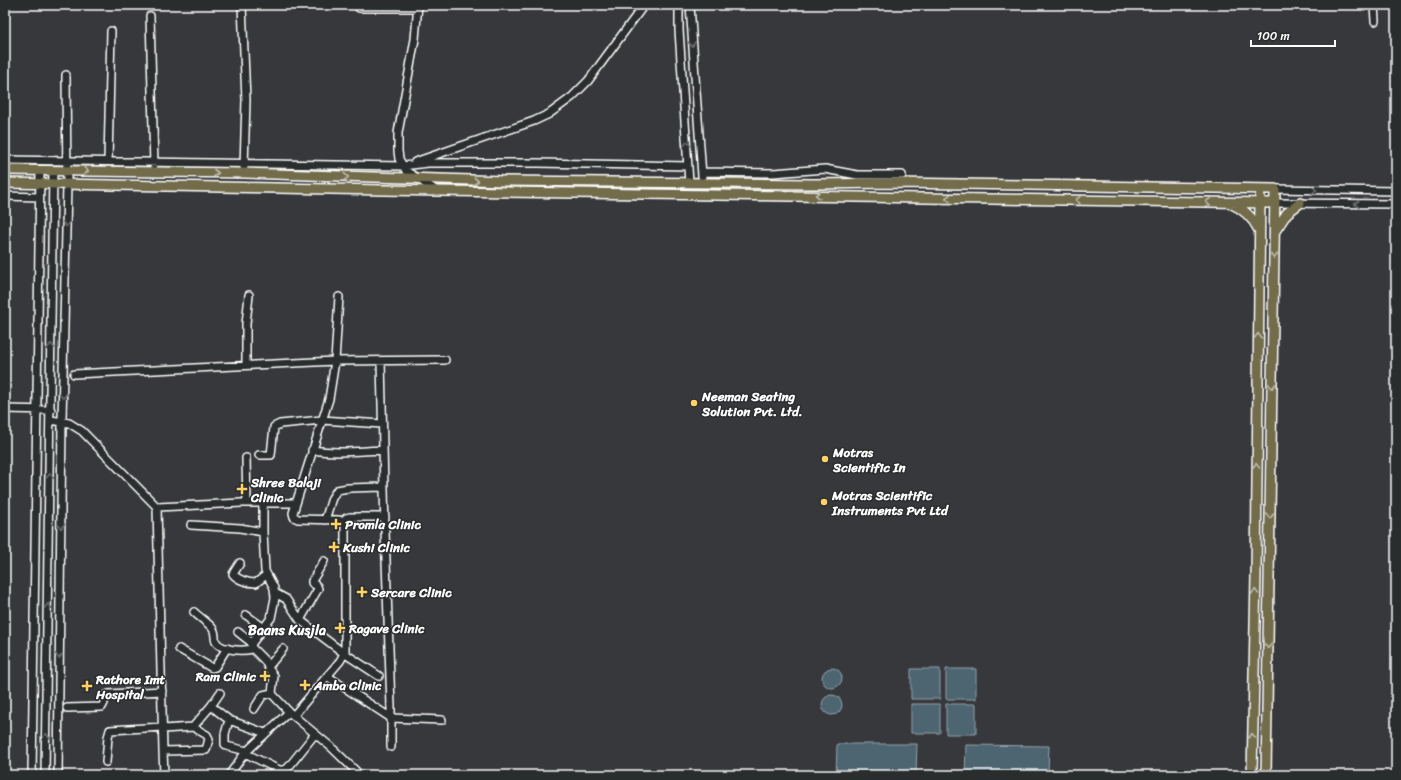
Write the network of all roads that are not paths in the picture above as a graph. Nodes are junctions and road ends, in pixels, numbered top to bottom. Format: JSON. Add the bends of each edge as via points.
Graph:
{"nodes":[{"id":1,"x":242,"y":5,"type":"edge"},
{"id":2,"x":357,"y":5,"type":"edge"},
{"id":3,"x":644,"y":5,"type":"edge"},
{"id":4,"x":679,"y":5,"type":"edge"},
{"id":5,"x":690,"y":5,"type":"edge"},
{"id":6,"x":1374,"y":5,"type":"edge"},
{"id":7,"x":418,"y":7,"type":"edge"},
{"id":8,"x":150,"y":16,"type":"dead end"},
{"id":9,"x":1375,"y":21,"type":"dead end"},
{"id":10,"x":111,"y":31,"type":"dead end"},
{"id":11,"x":66,"y":75,"type":"dead end"},
{"id":12,"x":5,"y":160,"type":"edge"},
{"id":13,"x":67,"y":160,"type":"junction"},
{"id":14,"x":108,"y":162,"type":"junction"},
{"id":15,"x":154,"y":162,"type":"junction"},
{"id":16,"x":244,"y":163,"type":"junction"},
{"id":17,"x":403,"y":166,"type":"junction"},
{"id":18,"x":688,"y":166,"type":"junction"},
{"id":19,"x":5,"y":170,"type":"edge"},
{"id":20,"x":40,"y":170,"type":"junction"},
{"id":21,"x":53,"y":171,"type":"junction"},
{"id":22,"x":67,"y":171,"type":"junction"},
{"id":23,"x":154,"y":172,"type":"junction"},
{"id":24,"x":702,"y":172,"type":"junction"},
{"id":25,"x":244,"y":173,"type":"junction"},
{"id":26,"x":902,"y":175,"type":"dead end"},
{"id":27,"x":420,"y":179,"type":"junction"},
{"id":28,"x":459,"y":180,"type":"junction"},
{"id":29,"x":5,"y":183,"type":"edge"},
{"id":30,"x":40,"y":183,"type":"junction"},
{"id":31,"x":689,"y":183,"type":"junction"},
{"id":32,"x":702,"y":183,"type":"junction"},
{"id":33,"x":897,"y":183,"type":"junction"},
{"id":34,"x":53,"y":184,"type":"junction"},
{"id":35,"x":67,"y":184,"type":"junction"},
{"id":36,"x":1260,"y":189,"type":"junction"},
{"id":37,"x":1274,"y":189,"type":"junction"},
{"id":38,"x":459,"y":190,"type":"junction"},
{"id":39,"x":437,"y":191,"type":"junction"},
{"id":40,"x":1396,"y":191,"type":"edge"},
{"id":41,"x":5,"y":196,"type":"edge"},
{"id":42,"x":39,"y":197,"type":"junction"},
{"id":43,"x":897,"y":197,"type":"junction"},
{"id":44,"x":1228,"y":202,"type":"junction"},
{"id":45,"x":1260,"y":202,"type":"junction"},
{"id":46,"x":1275,"y":203,"type":"junction"},
{"id":47,"x":1300,"y":203,"type":"junction"},
{"id":48,"x":1396,"y":204,"type":"edge"},
{"id":49,"x":1260,"y":231,"type":"junction"},
{"id":50,"x":1274,"y":232,"type":"junction"},
{"id":51,"x":249,"y":295,"type":"dead end"},
{"id":52,"x":339,"y":297,"type":"dead end"},
{"id":53,"x":445,"y":360,"type":"dead end"},
{"id":54,"x":335,"y":361,"type":"junction"},
{"id":55,"x":382,"y":361,"type":"junction"},
{"id":56,"x":246,"y":366,"type":"junction"},
{"id":57,"x":74,"y":374,"type":"dead end"},
{"id":58,"x":5,"y":409,"type":"edge"},
{"id":59,"x":37,"y":409,"type":"junction"},
{"id":60,"x":51,"y":410,"type":"junction"},
{"id":61,"x":51,"y":420,"type":"junction"},
{"id":62,"x":322,"y":420,"type":"junction"},
{"id":63,"x":62,"y":421,"type":"junction"},
{"id":64,"x":382,"y":424,"type":"junction"},
{"id":65,"x":312,"y":450,"type":"junction"},
{"id":66,"x":383,"y":450,"type":"junction"},
{"id":67,"x":259,"y":455,"type":"dead end"},
{"id":68,"x":246,"y":458,"type":"dead end"},
{"id":69,"x":384,"y":487,"type":"junction"},
{"id":70,"x":247,"y":503,"type":"junction"},
{"id":71,"x":263,"y":503,"type":"junction"},
{"id":72,"x":295,"y":503,"type":"junction"},
{"id":73,"x":158,"y":507,"type":"junction"},
{"id":74,"x":384,"y":517,"type":"junction"},
{"id":75,"x":325,"y":520,"type":"junction"},
{"id":76,"x":344,"y":521,"type":"junction"},
{"id":77,"x":191,"y":525,"type":"dead end"},
{"id":78,"x":263,"y":532,"type":"junction"},
{"id":79,"x":324,"y":561,"type":"dead end"},
{"id":80,"x":240,"y":563,"type":"dead end"},
{"id":81,"x":266,"y":575,"type":"junction"},
{"id":82,"x":275,"y":593,"type":"junction"},
{"id":83,"x":194,"y":612,"type":"dead end"},
{"id":84,"x":246,"y":615,"type":"dead end"},
{"id":85,"x":300,"y":620,"type":"junction"},
{"id":86,"x":264,"y":628,"type":"junction"},
{"id":87,"x":238,"y":632,"type":"dead end"},
{"id":88,"x":252,"y":646,"type":"junction"},
{"id":89,"x":226,"y":648,"type":"junction"},
{"id":90,"x":179,"y":649,"type":"dead end"},
{"id":91,"x":283,"y":649,"type":"dead end"},
{"id":92,"x":345,"y":652,"type":"junction"},
{"id":93,"x":268,"y":667,"type":"junction"},
{"id":94,"x":327,"y":676,"type":"junction"},
{"id":95,"x":379,"y":676,"type":"dead end"},
{"id":96,"x":162,"y":691,"type":"junction"},
{"id":97,"x":220,"y":693,"type":"dead end"},
{"id":98,"x":272,"y":694,"type":"junction"},
{"id":99,"x":211,"y":706,"type":"junction"},
{"id":100,"x":67,"y":708,"type":"dead end"},
{"id":101,"x":254,"y":709,"type":"dead end"},
{"id":102,"x":291,"y":713,"type":"junction"},
{"id":103,"x":391,"y":718,"type":"junction"},
{"id":104,"x":228,"y":720,"type":"junction"},
{"id":105,"x":442,"y":720,"type":"dead end"},
{"id":106,"x":193,"y":727,"type":"junction"},
{"id":107,"x":163,"y":728,"type":"junction"},
{"id":108,"x":265,"y":733,"type":"junction"},
{"id":109,"x":315,"y":734,"type":"junction"},
{"id":110,"x":391,"y":747,"type":"dead end"},
{"id":111,"x":163,"y":751,"type":"junction"},
{"id":112,"x":246,"y":752,"type":"junction"},
{"id":113,"x":106,"y":762,"type":"dead end"},
{"id":114,"x":32,"y":775,"type":"edge"},
{"id":115,"x":45,"y":775,"type":"edge"},
{"id":116,"x":58,"y":775,"type":"edge"},
{"id":117,"x":164,"y":775,"type":"edge"},
{"id":118,"x":229,"y":775,"type":"edge"},
{"id":119,"x":360,"y":775,"type":"edge"},
{"id":120,"x":1252,"y":775,"type":"edge"},
{"id":121,"x":1266,"y":775,"type":"edge"}],
"edges":[{"from":1,"to":16,"type":"street","via":[[246,100]]},
{"from":2,"to":7,"type":"street","via":[[359,8]]},
{"from":3,"to":17,"type":"street","via":[[588,81],[549,114]]},
{"from":18,"to":4,"type":"street","one_way":true},
{"from":5,"to":24,"type":"street","one_way":true},
{"from":6,"to":9,"type":"street"},
{"from":7,"to":17,"type":"street","via":[[415,39],[398,134],[398,151]]},
{"from":8,"to":15,"type":"street"},
{"from":10,"to":14,"type":"street"},
{"from":11,"to":13,"type":"street"},
{"from":12,"to":13,"type":"street"},
{"from":13,"to":14,"type":"street"},
{"from":13,"to":22,"type":"street"},
{"from":14,"to":15,"type":"street"},
{"from":15,"to":16,"type":"street"},
{"from":15,"to":23,"type":"street"},
{"from":16,"to":17,"type":"street"},
{"from":16,"to":25,"type":"street"},
{"from":17,"to":18,"type":"street","via":[[428,163]]},
{"from":17,"to":27,"type":"street","via":[[409,174]]},
{"from":18,"to":31,"type":"street"},
{"from":19,"to":20,"type":"main road"},
{"from":20,"to":21,"type":"main road"},
{"from":20,"to":30,"type":"street"},
{"from":21,"to":22,"type":"main road"},
{"from":21,"to":34,"type":"street"},
{"from":22,"to":23,"type":"main road","one_way":true},
{"from":22,"to":35,"type":"street"},
{"from":23,"to":25,"type":"main road","one_way":true},
{"from":24,"to":26,"type":"street","via":[[773,173],[825,169],[857,174]]},
{"from":24,"to":32,"type":"street"},
{"from":25,"to":27,"type":"main road","one_way":true},
{"from":27,"to":28,"type":"main road"},
{"from":27,"to":39,"type":"street"},
{"from":28,"to":31,"type":"main road","one_way":true},
{"from":28,"to":38,"type":"main road"},
{"from":29,"to":30,"type":"main road"},
{"from":30,"to":34,"type":"main road"},
{"from":30,"to":42,"type":"street"},
{"from":31,"to":32,"type":"main road"},
{"from":32,"to":33,"type":"main road"},
{"from":33,"to":36,"type":"main road"},
{"from":33,"to":43,"type":"main road"},
{"from":34,"to":35,"type":"main road"},
{"from":60,"to":34,"type":"street","one_way":true},
{"from":35,"to":39,"type":"main road"},
{"from":35,"to":63,"type":"street","one_way":true},
{"from":36,"to":37,"type":"main road"},
{"from":36,"to":45,"type":"main road"},
{"from":37,"to":40,"type":"street","one_way":true},
{"from":37,"to":46,"type":"main road"},
{"from":38,"to":39,"type":"main road"},
{"from":43,"to":38,"type":"main road","one_way":true},
{"from":41,"to":42,"type":"street"},
{"from":42,"to":59,"type":"street"},
{"from":44,"to":43,"type":"main road","one_way":true},
{"from":44,"to":45,"type":"main road"},
{"from":44,"to":49,"type":"main road","via":[[1239,207]]},
{"from":45,"to":46,"type":"main road"},
{"from":45,"to":49,"type":"main road"},
{"from":46,"to":47,"type":"street"},
{"from":46,"to":50,"type":"main road"},
{"from":48,"to":47,"type":"street","one_way":true},
{"from":47,"to":50,"type":"main road","via":[[1288,213]]},
{"from":120,"to":49,"type":"main road","one_way":true},
{"from":50,"to":121,"type":"main road","one_way":true},
{"from":51,"to":56,"type":"street"},
{"from":52,"to":54,"type":"street"},
{"from":53,"to":55,"type":"street"},
{"from":54,"to":55,"type":"street"},
{"from":54,"to":56,"type":"street"},
{"from":54,"to":62,"type":"street","via":[[329,399]]},
{"from":55,"to":64,"type":"street"},
{"from":56,"to":57,"type":"street"},
{"from":58,"to":59,"type":"street"},
{"from":59,"to":60,"type":"street"},
{"from":59,"to":114,"type":"street"},
{"from":60,"to":61,"type":"street"},
{"from":61,"to":63,"type":"street"},
{"from":115,"to":61,"type":"street","one_way":true},
{"from":62,"to":64,"type":"street"},
{"from":62,"to":65,"type":"street"},
{"from":62,"to":67,"type":"street","via":[[280,424],[274,427],[271,455]]},
{"from":63,"to":73,"type":"street","via":[[82,431]]},
{"from":63,"to":116,"type":"street","one_way":true},
{"from":64,"to":66,"type":"street"},
{"from":65,"to":66,"type":"street","via":[[345,453]]},
{"from":65,"to":72,"type":"street"},
{"from":66,"to":69,"type":"street"},
{"from":68,"to":70,"type":"street"},
{"from":69,"to":74,"type":"street"},
{"from":69,"to":75,"type":"street","via":[[337,490]]},
{"from":70,"to":71,"type":"street"},
{"from":70,"to":73,"type":"street"},
{"from":71,"to":72,"type":"street"},
{"from":71,"to":78,"type":"street"},
{"from":72,"to":75,"type":"street","via":[[295,518]]},
{"from":73,"to":96,"type":"street"},
{"from":74,"to":76,"type":"street","via":[[350,516]]},
{"from":74,"to":103,"type":"street"},
{"from":75,"to":76,"type":"street"},
{"from":76,"to":92,"type":"street"},
{"from":77,"to":78,"type":"street"},
{"from":78,"to":81,"type":"street"},
{"from":79,"to":85,"type":"street","via":[[312,581],[318,589]]},
{"from":80,"to":81,"type":"street","via":[[233,574],[236,577],[256,583]]},
{"from":81,"to":82,"type":"street"},
{"from":82,"to":85,"type":"street","via":[[286,599]]},
{"from":82,"to":86,"type":"street","via":[[271,618]]},
{"from":83,"to":89,"type":"street","via":[[213,629],[216,642]]},
{"from":84,"to":86,"type":"street"},
{"from":85,"to":92,"type":"street"},
{"from":86,"to":88,"type":"street"},
{"from":87,"to":88,"type":"street"},
{"from":88,"to":89,"type":"street","via":[[239,651]]},
{"from":88,"to":93,"type":"street","via":[[266,661]]},
{"from":89,"to":90,"type":"street","via":[[212,668]]},
{"from":91,"to":93,"type":"street"},
{"from":92,"to":94,"type":"street"},
{"from":92,"to":95,"type":"street"},
{"from":93,"to":98,"type":"street","via":[[275,677]]},
{"from":94,"to":102,"type":"street"},
{"from":94,"to":103,"type":"street"},
{"from":96,"to":100,"type":"street","via":[[109,694],[105,696],[102,707]]},
{"from":96,"to":107,"type":"street"},
{"from":97,"to":99,"type":"street"},
{"from":98,"to":101,"type":"street","via":[[262,695]]},
{"from":98,"to":102,"type":"street"},
{"from":99,"to":104,"type":"street"},
{"from":99,"to":106,"type":"street"},
{"from":102,"to":108,"type":"street"},
{"from":102,"to":109,"type":"street"},
{"from":103,"to":105,"type":"street"},
{"from":103,"to":110,"type":"street"},
{"from":104,"to":108,"type":"street"},
{"from":104,"to":112,"type":"street","via":[[225,744]]},
{"from":106,"to":107,"type":"street"},
{"from":106,"to":111,"type":"street","via":[[208,736],[206,750]]},
{"from":107,"to":111,"type":"street"},
{"from":107,"to":113,"type":"street","via":[[110,730]]},
{"from":108,"to":112,"type":"street"},
{"from":109,"to":112,"type":"street","via":[[287,769],[279,770]]},
{"from":109,"to":119,"type":"street"},
{"from":111,"to":117,"type":"street"},
{"from":112,"to":118,"type":"street"}]}
